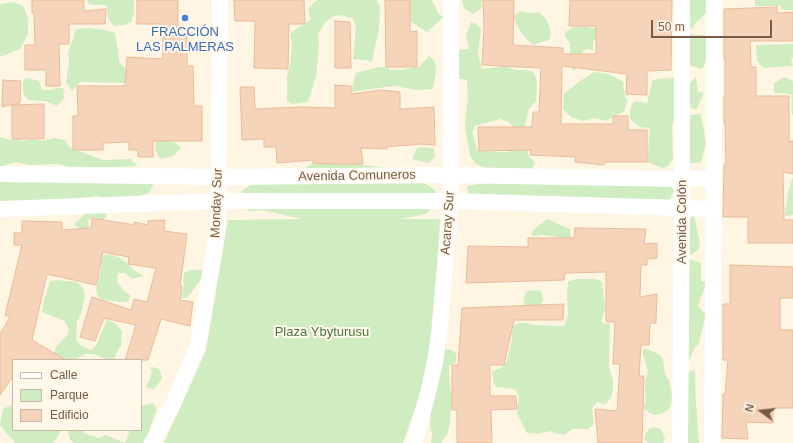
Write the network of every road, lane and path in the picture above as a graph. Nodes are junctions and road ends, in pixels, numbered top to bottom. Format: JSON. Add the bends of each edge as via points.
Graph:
{"nodes":[{"id":1,"x":220,"y":0,"type":"edge"},
{"id":2,"x":451,"y":0,"type":"edge"},
{"id":3,"x":682,"y":0,"type":"edge"},
{"id":4,"x":714,"y":0,"type":"edge"},
{"id":5,"x":0,"y":174,"type":"edge"},
{"id":6,"x":450,"y":175,"type":"junction"},
{"id":7,"x":219,"y":177,"type":"junction"},
{"id":8,"x":714,"y":178,"type":"junction"},
{"id":9,"x":682,"y":179,"type":"junction"},
{"id":10,"x":219,"y":201,"type":"junction"},
{"id":11,"x":451,"y":201,"type":"junction"},
{"id":12,"x":0,"y":209,"type":"edge"},
{"id":13,"x":682,"y":209,"type":"junction"},
{"id":14,"x":714,"y":209,"type":"junction"},
{"id":15,"x":152,"y":443,"type":"edge"},
{"id":16,"x":414,"y":443,"type":"edge"},
{"id":17,"x":680,"y":443,"type":"edge"},
{"id":18,"x":712,"y":443,"type":"edge"}],
"edges":[{"from":1,"to":7,"type":"street","name":"Monday Sur"},
{"from":2,"to":6,"type":"street","name":"Acaray Sur"},
{"from":3,"to":9,"type":"street","name":"Avenida Colón"},
{"from":4,"to":8,"type":"street"},
{"from":5,"to":7,"type":"street","name":"Avenida Comuneros"},
{"from":6,"to":7,"type":"street","name":"Avenida Comuneros"},
{"from":6,"to":9,"type":"street","name":"Avenida Comuneros"},
{"from":6,"to":11,"type":"street","name":"Acaray Sur"},
{"from":7,"to":10,"type":"street","name":"Monday Sur"},
{"from":8,"to":9,"type":"street","name":"Avenida Comuneros"},
{"from":8,"to":14,"type":"street"},
{"from":9,"to":13,"type":"street","name":"Avenida Colón"},
{"from":10,"to":11,"type":"street","name":"Avenida Comuneros"},
{"from":10,"to":12,"type":"street","name":"Avenida Comuneros"},
{"from":10,"to":15,"type":"street","name":"Monday Sur","via":[[218,228],[198,346],[173,404]]},
{"from":11,"to":13,"type":"street","name":"Avenida Comuneros"},
{"from":11,"to":16,"type":"street","name":"Acaray Sur","via":[[435,362]]},
{"from":13,"to":14,"type":"street","name":"Avenida Comuneros"},
{"from":13,"to":17,"type":"street","name":"Avenida Colón"},
{"from":14,"to":18,"type":"street"}]}
